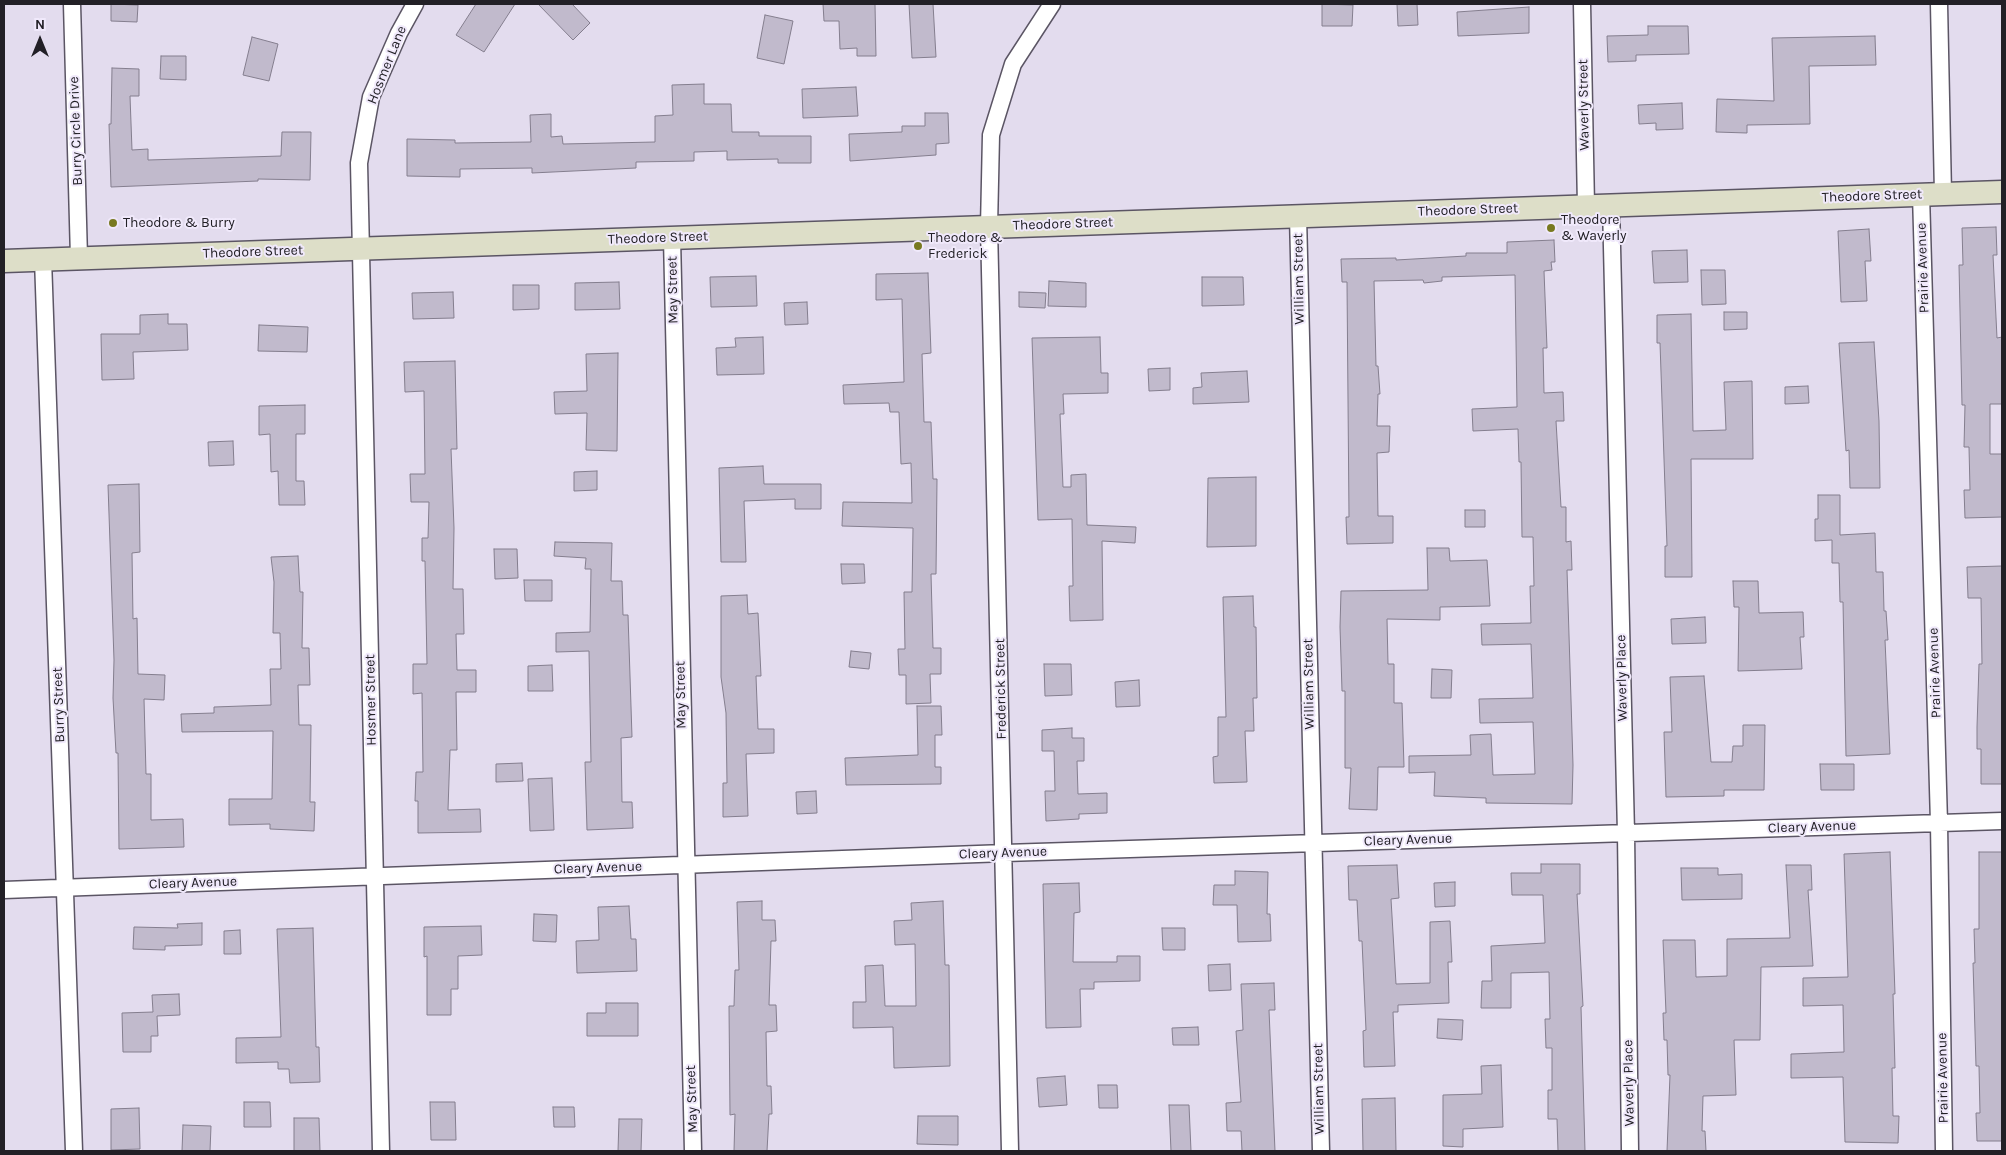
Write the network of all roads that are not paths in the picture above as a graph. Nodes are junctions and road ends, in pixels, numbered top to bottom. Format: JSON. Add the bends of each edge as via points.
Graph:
{"nodes":[{"id":1,"x":72,"y":4,"type":"edge"},
{"id":2,"x":415,"y":4,"type":"edge"},
{"id":3,"x":1052,"y":4,"type":"edge"},
{"id":4,"x":1582,"y":4,"type":"edge"},
{"id":5,"x":1939,"y":4,"type":"edge"},
{"id":6,"x":2002,"y":192,"type":"edge"},
{"id":7,"x":1932,"y":194,"type":"junction"},
{"id":8,"x":1611,"y":205,"type":"junction"},
{"id":9,"x":1586,"y":206,"type":"junction"},
{"id":10,"x":1298,"y":216,"type":"junction"},
{"id":11,"x":989,"y":227,"type":"junction"},
{"id":12,"x":672,"y":238,"type":"junction"},
{"id":13,"x":361,"y":248,"type":"junction"},
{"id":14,"x":79,"y":258,"type":"junction"},
{"id":15,"x":44,"y":260,"type":"junction"},
{"id":16,"x":4,"y":261,"type":"edge"},
{"id":17,"x":2002,"y":821,"type":"edge"},
{"id":18,"x":1939,"y":823,"type":"junction"},
{"id":19,"x":1626,"y":833,"type":"junction"},
{"id":20,"x":1313,"y":843,"type":"junction"},
{"id":21,"x":1005,"y":853,"type":"junction"},
{"id":22,"x":685,"y":865,"type":"junction"},
{"id":23,"x":375,"y":876,"type":"junction"},
{"id":24,"x":65,"y":888,"type":"junction"},
{"id":25,"x":4,"y":890,"type":"edge"},
{"id":26,"x":74,"y":1151,"type":"edge"},
{"id":27,"x":381,"y":1151,"type":"edge"},
{"id":28,"x":693,"y":1151,"type":"edge"},
{"id":29,"x":1010,"y":1151,"type":"edge"},
{"id":30,"x":1321,"y":1151,"type":"edge"},
{"id":31,"x":1630,"y":1151,"type":"edge"},
{"id":32,"x":1944,"y":1151,"type":"edge"}],
"edges":[{"from":1,"to":14,"type":"street","name":"Burry Circle Drive"},
{"from":2,"to":13,"type":"street","name":"Hosmer Lane","via":[[398,33],[371,97],[359,163]]},
{"from":3,"to":11,"type":"street","name":"Frederick Street","via":[[1013,64],[991,135]]},
{"from":4,"to":9,"type":"street","name":"Waverly Street"},
{"from":5,"to":7,"type":"street","name":"Prairie Avenue"},
{"from":6,"to":7,"type":"main road","name":"Theodore Street"},
{"from":7,"to":8,"type":"main road","name":"Theodore Street"},
{"from":7,"to":18,"type":"street","name":"Prairie Avenue"},
{"from":8,"to":9,"type":"main road","name":"Theodore Street"},
{"from":8,"to":19,"type":"street","name":"Waverly Place"},
{"from":9,"to":10,"type":"main road","name":"Theodore Street"},
{"from":10,"to":11,"type":"main road","name":"Theodore Street"},
{"from":10,"to":20,"type":"street","name":"William Street"},
{"from":11,"to":12,"type":"main road","name":"Theodore Street"},
{"from":11,"to":21,"type":"street","name":"Frederick Street"},
{"from":12,"to":13,"type":"main road","name":"Theodore Street"},
{"from":12,"to":22,"type":"street","name":"May Street"},
{"from":13,"to":14,"type":"main road","name":"Theodore Street"},
{"from":13,"to":23,"type":"street","name":"Hosmer Street"},
{"from":14,"to":15,"type":"main road","name":"Theodore Street"},
{"from":15,"to":16,"type":"main road","name":"Theodore Street"},
{"from":15,"to":24,"type":"street","name":"Burry Street"},
{"from":17,"to":18,"type":"street","name":"Cleary Avenue"},
{"from":18,"to":19,"type":"street","name":"Cleary Avenue"},
{"from":18,"to":32,"type":"street","name":"Prairie Avenue"},
{"from":19,"to":20,"type":"street","name":"Cleary Avenue"},
{"from":19,"to":31,"type":"street","name":"Waverly Place"},
{"from":20,"to":21,"type":"street","name":"Cleary Avenue"},
{"from":20,"to":30,"type":"street","name":"William Street"},
{"from":21,"to":22,"type":"street","name":"Cleary Avenue"},
{"from":21,"to":29,"type":"street","name":"Frederick Street"},
{"from":22,"to":23,"type":"street","name":"Cleary Avenue"},
{"from":22,"to":28,"type":"street","name":"May Street"},
{"from":23,"to":24,"type":"street","name":"Cleary Avenue"},
{"from":23,"to":27,"type":"street","name":"Hosmer Street"},
{"from":24,"to":25,"type":"street","name":"Cleary Avenue"},
{"from":24,"to":26,"type":"street","name":"Burry Street"}]}
